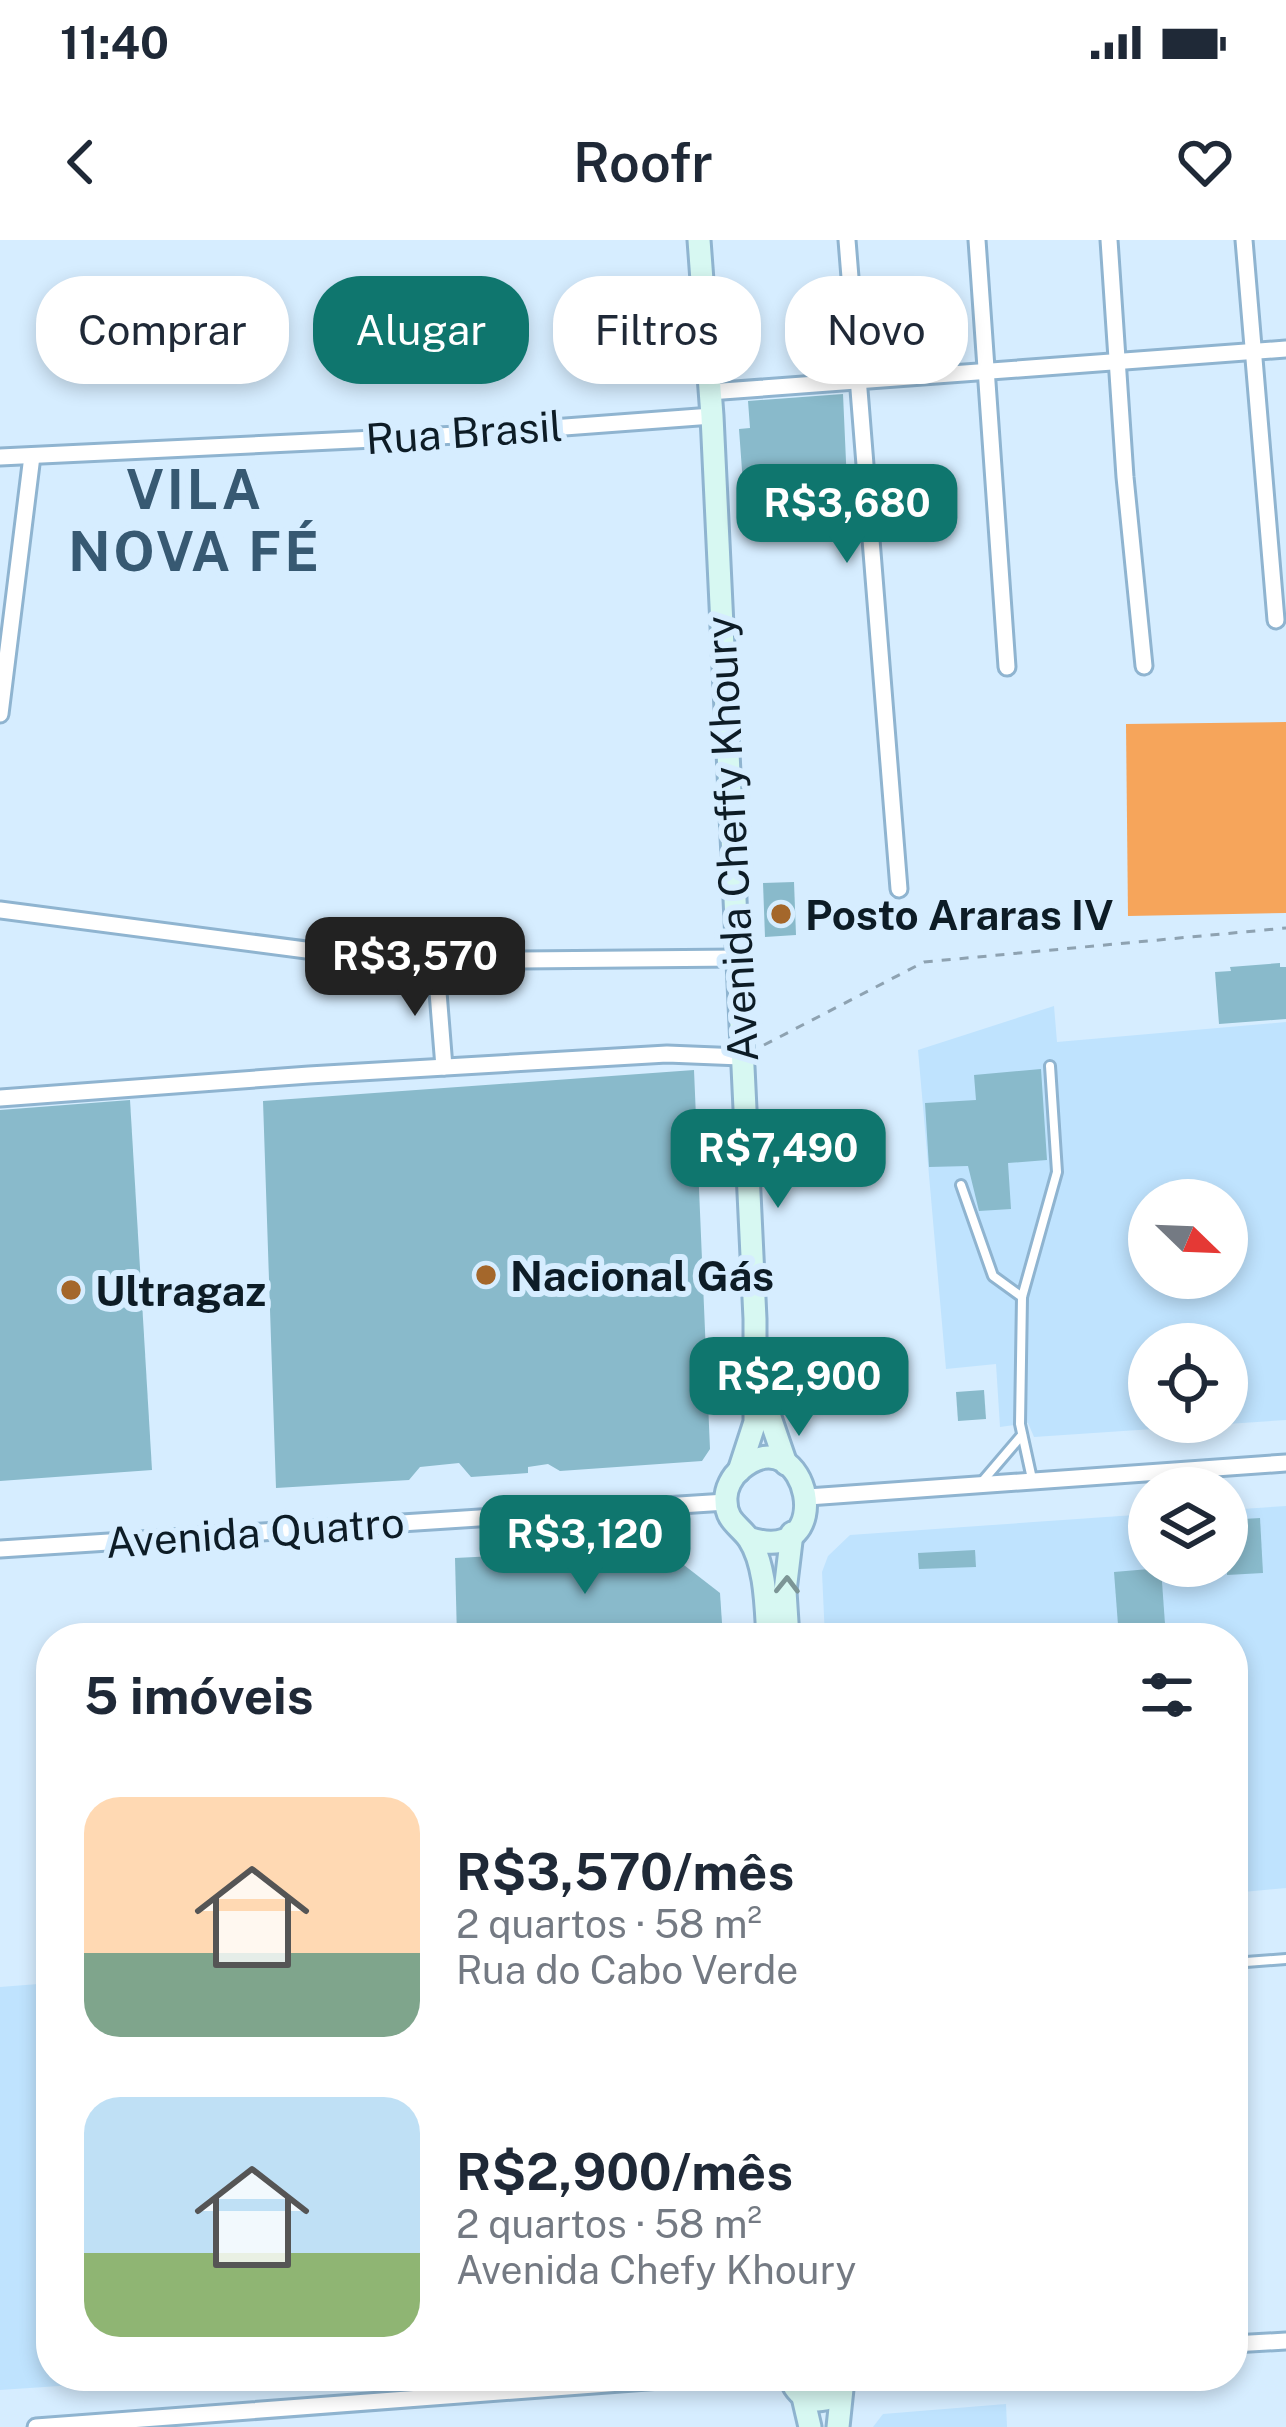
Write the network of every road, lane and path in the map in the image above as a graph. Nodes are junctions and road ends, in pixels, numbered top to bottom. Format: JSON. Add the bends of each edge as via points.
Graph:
{"nodes":[{"id":1,"x":699,"y":240,"type":"edge"},
{"id":2,"x":847,"y":240,"type":"edge"},
{"id":3,"x":977,"y":240,"type":"edge"},
{"id":4,"x":1108,"y":240,"type":"edge"},
{"id":5,"x":1244,"y":240,"type":"edge"},
{"id":6,"x":850,"y":276,"type":"edge"},
{"id":7,"x":1286,"y":350,"type":"edge"},
{"id":8,"x":1254,"y":352,"type":"junction"},
{"id":9,"x":1115,"y":362,"type":"junction"},
{"id":10,"x":986,"y":372,"type":"junction"},
{"id":11,"x":968,"y":373,"type":"edge"},
{"id":12,"x":827,"y":384,"type":"edge"},
{"id":13,"x":857,"y":384,"type":"edge"},
{"id":14,"x":709,"y":392,"type":"junction"},
{"id":15,"x":712,"y":416,"type":"junction"},
{"id":16,"x":32,"y":456,"type":"junction"},
{"id":17,"x":0,"y":457,"type":"edge"},
{"id":18,"x":1276,"y":620,"type":"dead end"},
{"id":19,"x":1144,"y":666,"type":"dead end"},
{"id":20,"x":1007,"y":668,"type":"dead end"},
{"id":21,"x":0,"y":715,"type":"edge"},
{"id":22,"x":899,"y":889,"type":"dead end"},
{"id":23,"x":0,"y":910,"type":"edge"},
{"id":24,"x":1286,"y":928,"type":"edge"},
{"id":25,"x":738,"y":958,"type":"junction"},
{"id":26,"x":436,"y":967,"type":"junction"},
{"id":27,"x":741,"y":1057,"type":"junction"},
{"id":28,"x":1050,"y":1066,"type":"dead end"},
{"id":29,"x":444,"y":1067,"type":"junction"},
{"id":30,"x":0,"y":1098,"type":"edge"},
{"id":31,"x":961,"y":1185,"type":"dead end"},
{"id":32,"x":1022,"y":1297,"type":"junction"},
{"id":33,"x":757,"y":1367,"type":"junction"},
{"id":34,"x":1022,"y":1435,"type":"junction"},
{"id":35,"x":1286,"y":1463,"type":"edge"},
{"id":36,"x":786,"y":1464,"type":"junction"},
{"id":37,"x":739,"y":1471,"type":"junction"},
{"id":38,"x":1033,"y":1480,"type":"junction"},
{"id":39,"x":980,"y":1484,"type":"junction"},
{"id":40,"x":808,"y":1497,"type":"junction"},
{"id":41,"x":726,"y":1502,"type":"junction"},
{"id":42,"x":792,"y":1533,"type":"junction"},
{"id":43,"x":748,"y":1538,"type":"junction"},
{"id":44,"x":0,"y":1549,"type":"edge"},
{"id":45,"x":767,"y":1623,"type":"edge"},
{"id":46,"x":787,"y":1623,"type":"edge"},
{"id":47,"x":1286,"y":1959,"type":"edge"},
{"id":48,"x":1248,"y":1962,"type":"edge"},
{"id":49,"x":1286,"y":2341,"type":"edge"},
{"id":50,"x":1248,"y":2343,"type":"edge"},
{"id":51,"x":515,"y":2391,"type":"edge"},
{"id":52,"x":796,"y":2391,"type":"edge"},
{"id":53,"x":835,"y":2391,"type":"edge"},
{"id":54,"x":843,"y":2391,"type":"edge"},
{"id":55,"x":803,"y":2397,"type":"junction"},
{"id":56,"x":36,"y":2427,"type":"edge"},
{"id":57,"x":810,"y":2427,"type":"edge"},
{"id":58,"x":838,"y":2427,"type":"edge"}],
"edges":[{"from":1,"to":14,"type":"main road","name":"Avenida Cheffy Khoury"},
{"from":2,"to":6,"type":"street"},
{"from":3,"to":10,"type":"street"},
{"from":4,"to":9,"type":"street"},
{"from":5,"to":8,"type":"street"},
{"from":7,"to":8,"type":"street"},
{"from":8,"to":9,"type":"street"},
{"from":8,"to":18,"type":"street"},
{"from":9,"to":10,"type":"street"},
{"from":9,"to":19,"type":"street"},
{"from":10,"to":11,"type":"street"},
{"from":10,"to":20,"type":"street"},
{"from":12,"to":14,"type":"street"},
{"from":13,"to":22,"type":"street"},
{"from":14,"to":15,"type":"main road","name":"Avenida Cheffy Khoury"},
{"from":15,"to":16,"type":"street","name":"Rua Brasil"},
{"from":15,"to":25,"type":"main road","name":"Avenida Cheffy Khoury"},
{"from":16,"to":17,"type":"street","name":"Rua Brasil"},
{"from":16,"to":21,"type":"street"},
{"from":23,"to":26,"type":"street"},
{"from":24,"to":27,"type":"path","via":[[924,962]]},
{"from":25,"to":26,"type":"street"},
{"from":25,"to":27,"type":"main road","name":"Avenida Cheffy Khoury"},
{"from":26,"to":29,"type":"street"},
{"from":27,"to":29,"type":"street"},
{"from":27,"to":33,"type":"main road","name":"Avenida Cheffy Khoury"},
{"from":28,"to":32,"type":"lane","via":[[1057,1172]]},
{"from":29,"to":30,"type":"street"},
{"from":31,"to":32,"type":"lane","via":[[993,1276]]},
{"from":32,"to":34,"type":"lane"},
{"from":33,"to":36,"type":"main road"},
{"from":33,"to":37,"type":"main road","via":[[755,1422]]},
{"from":34,"to":38,"type":"lane"},
{"from":34,"to":39,"type":"lane"},
{"from":35,"to":38,"type":"street"},
{"from":36,"to":37,"type":"main road","via":[[760,1460]]},
{"from":36,"to":40,"type":"main road"},
{"from":37,"to":41,"type":"main road"},
{"from":38,"to":39,"type":"street"},
{"from":39,"to":40,"type":"street"},
{"from":40,"to":42,"type":"main road"},
{"from":41,"to":43,"type":"main road"},
{"from":41,"to":44,"type":"street","name":"Avenida Quatro"},
{"from":42,"to":43,"type":"main road","via":[[771,1542]]},
{"from":46,"to":42,"type":"main road","one_way":true},
{"from":43,"to":45,"type":"main road"},
{"from":47,"to":48,"type":"lane"},
{"from":49,"to":50,"type":"street"},
{"from":51,"to":56,"type":"street"},
{"from":52,"to":55,"type":"main road"},
{"from":53,"to":55,"type":"main road","via":[[824,2401]]},
{"from":54,"to":58,"type":"main road"},
{"from":55,"to":57,"type":"main road"}]}
